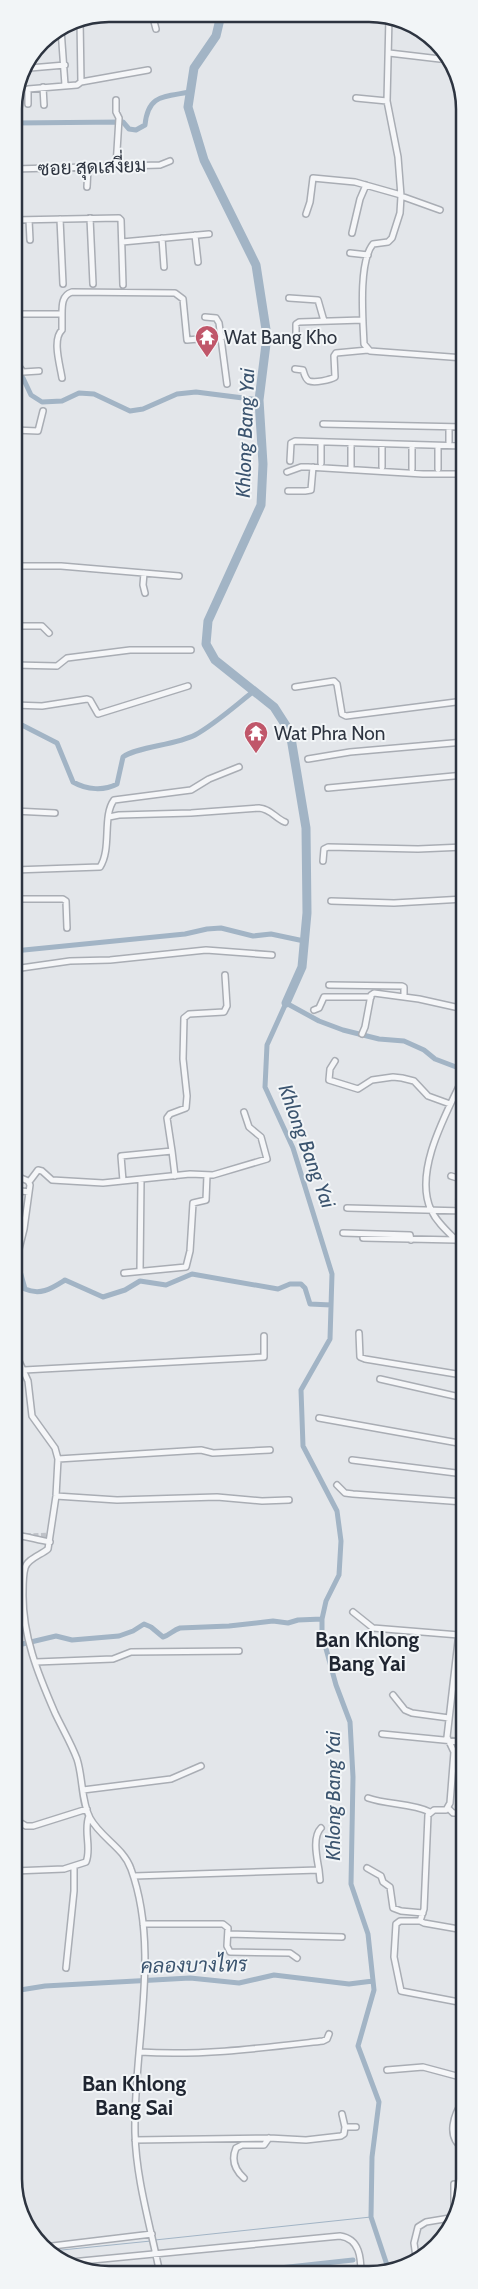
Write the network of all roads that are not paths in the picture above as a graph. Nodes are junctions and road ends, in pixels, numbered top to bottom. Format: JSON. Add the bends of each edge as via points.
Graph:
{"nodes":[{"id":1,"x":154,"y":22,"type":"edge"},
{"id":2,"x":389,"y":25,"type":"edge"},
{"id":3,"x":80,"y":28,"type":"edge"},
{"id":4,"x":156,"y":30,"type":"dead end"},
{"id":5,"x":62,"y":37,"type":"edge"},
{"id":6,"x":389,"y":53,"type":"junction"},
{"id":7,"x":438,"y":58,"type":"edge"},
{"id":8,"x":64,"y":65,"type":"junction"},
{"id":9,"x":32,"y":68,"type":"edge"},
{"id":10,"x":148,"y":70,"type":"dead end"},
{"id":11,"x":81,"y":82,"type":"junction"},
{"id":12,"x":65,"y":85,"type":"junction"},
{"id":13,"x":43,"y":87,"type":"junction"},
{"id":14,"x":356,"y":98,"type":"dead end"},
{"id":15,"x":116,"y":100,"type":"dead end"},
{"id":16,"x":387,"y":101,"type":"junction"},
{"id":17,"x":28,"y":104,"type":"dead end"},
{"id":18,"x":44,"y":105,"type":"dead end"},
{"id":19,"x":170,"y":161,"type":"dead end"},
{"id":20,"x":116,"y":166,"type":"junction"},
{"id":21,"x":88,"y":167,"type":"junction"},
{"id":22,"x":23,"y":169,"type":"edge"},
{"id":23,"x":366,"y":185,"type":"junction"},
{"id":24,"x":87,"y":187,"type":"dead end"},
{"id":25,"x":401,"y":196,"type":"junction"},
{"id":26,"x":440,"y":210,"type":"dead end"},
{"id":27,"x":306,"y":214,"type":"dead end"},
{"id":28,"x":90,"y":218,"type":"junction"},
{"id":29,"x":60,"y":219,"type":"junction"},
{"id":30,"x":23,"y":220,"type":"edge"},
{"id":31,"x":29,"y":220,"type":"junction"},
{"id":32,"x":352,"y":233,"type":"dead end"},
{"id":33,"x":209,"y":234,"type":"dead end"},
{"id":34,"x":195,"y":235,"type":"junction"},
{"id":35,"x":162,"y":238,"type":"junction"},
{"id":36,"x":30,"y":240,"type":"dead end"},
{"id":37,"x":122,"y":242,"type":"junction"},
{"id":38,"x":350,"y":253,"type":"dead end"},
{"id":39,"x":368,"y":255,"type":"junction"},
{"id":40,"x":198,"y":262,"type":"dead end"},
{"id":41,"x":164,"y":267,"type":"dead end"},
{"id":42,"x":63,"y":284,"type":"dead end"},
{"id":43,"x":93,"y":284,"type":"dead end"},
{"id":44,"x":123,"y":285,"type":"dead end"},
{"id":45,"x":288,"y":298,"type":"dead end"},
{"id":46,"x":23,"y":314,"type":"edge"},
{"id":47,"x":62,"y":314,"type":"junction"},
{"id":48,"x":205,"y":317,"type":"dead end"},
{"id":49,"x":363,"y":320,"type":"junction"},
{"id":50,"x":324,"y":321,"type":"junction"},
{"id":51,"x":222,"y":336,"type":"junction"},
{"id":52,"x":296,"y":336,"type":"dead end"},
{"id":53,"x":368,"y":350,"type":"junction"},
{"id":54,"x":456,"y":357,"type":"edge"},
{"id":55,"x":295,"y":369,"type":"dead end"},
{"id":56,"x":39,"y":371,"type":"dead end"},
{"id":57,"x":23,"y":372,"type":"edge"},
{"id":58,"x":62,"y":378,"type":"dead end"},
{"id":59,"x":228,"y":384,"type":"dead end"},
{"id":60,"x":43,"y":410,"type":"dead end"},
{"id":61,"x":323,"y":424,"type":"dead end"},
{"id":62,"x":449,"y":427,"type":"junction"},
{"id":63,"x":456,"y":427,"type":"edge"},
{"id":64,"x":23,"y":430,"type":"edge"},
{"id":65,"x":321,"y":442,"type":"junction"},
{"id":66,"x":449,"y":442,"type":"dead end"},
{"id":67,"x":351,"y":443,"type":"junction"},
{"id":68,"x":382,"y":444,"type":"junction"},
{"id":69,"x":412,"y":445,"type":"junction"},
{"id":70,"x":438,"y":446,"type":"junction"},
{"id":71,"x":456,"y":446,"type":"edge"},
{"id":72,"x":290,"y":461,"type":"dead end"},
{"id":73,"x":321,"y":463,"type":"dead end"},
{"id":74,"x":313,"y":467,"type":"junction"},
{"id":75,"x":351,"y":467,"type":"dead end"},
{"id":76,"x":382,"y":467,"type":"dead end"},
{"id":77,"x":438,"y":468,"type":"dead end"},
{"id":78,"x":412,"y":469,"type":"dead end"},
{"id":79,"x":287,"y":472,"type":"dead end"},
{"id":80,"x":456,"y":474,"type":"edge"},
{"id":81,"x":288,"y":491,"type":"dead end"},
{"id":82,"x":23,"y":566,"type":"edge"},
{"id":83,"x":144,"y":573,"type":"junction"},
{"id":84,"x":179,"y":576,"type":"dead end"},
{"id":85,"x":145,"y":593,"type":"dead end"},
{"id":86,"x":23,"y":626,"type":"edge"},
{"id":87,"x":48,"y":633,"type":"dead end"},
{"id":88,"x":191,"y":650,"type":"dead end"},
{"id":89,"x":23,"y":665,"type":"edge"},
{"id":90,"x":188,"y":686,"type":"dead end"},
{"id":91,"x":294,"y":687,"type":"dead end"},
{"id":92,"x":456,"y":702,"type":"edge"},
{"id":93,"x":23,"y":705,"type":"edge"},
{"id":94,"x":456,"y":743,"type":"edge"},
{"id":95,"x":308,"y":759,"type":"dead end"},
{"id":96,"x":239,"y":767,"type":"dead end"},
{"id":97,"x":456,"y":776,"type":"edge"},
{"id":98,"x":328,"y":788,"type":"dead end"},
{"id":99,"x":23,"y":811,"type":"edge"},
{"id":100,"x":55,"y":813,"type":"dead end"},
{"id":101,"x":109,"y":817,"type":"junction"},
{"id":102,"x":285,"y":822,"type":"dead end"},
{"id":103,"x":456,"y":848,"type":"edge"},
{"id":104,"x":322,"y":861,"type":"dead end"},
{"id":105,"x":23,"y":870,"type":"edge"},
{"id":106,"x":23,"y":899,"type":"edge"},
{"id":107,"x":456,"y":899,"type":"edge"},
{"id":108,"x":331,"y":901,"type":"dead end"},
{"id":109,"x":67,"y":928,"type":"dead end"},
{"id":110,"x":272,"y":955,"type":"dead end"},
{"id":111,"x":23,"y":968,"type":"edge"},
{"id":112,"x":225,"y":975,"type":"dead end"},
{"id":113,"x":329,"y":985,"type":"dead end"},
{"id":114,"x":404,"y":996,"type":"junction"},
{"id":115,"x":371,"y":997,"type":"junction"},
{"id":116,"x":456,"y":1007,"type":"edge"},
{"id":117,"x":314,"y":1010,"type":"dead end"},
{"id":118,"x":362,"y":1034,"type":"dead end"},
{"id":119,"x":334,"y":1062,"type":"dead end"},
{"id":120,"x":456,"y":1093,"type":"edge"},
{"id":121,"x":450,"y":1104,"type":"junction"},
{"id":122,"x":244,"y":1112,"type":"dead end"},
{"id":123,"x":172,"y":1151,"type":"junction"},
{"id":124,"x":175,"y":1176,"type":"junction"},
{"id":125,"x":207,"y":1176,"type":"junction"},
{"id":126,"x":451,"y":1176,"type":"dead end"},
{"id":127,"x":455,"y":1177,"type":"edge"},
{"id":128,"x":22,"y":1179,"type":"edge"},
{"id":129,"x":142,"y":1180,"type":"junction"},
{"id":130,"x":123,"y":1181,"type":"junction"},
{"id":131,"x":29,"y":1182,"type":"junction"},
{"id":132,"x":22,"y":1191,"type":"edge"},
{"id":133,"x":29,"y":1192,"type":"junction"},
{"id":134,"x":347,"y":1208,"type":"dead end"},
{"id":135,"x":455,"y":1209,"type":"edge"},
{"id":136,"x":431,"y":1210,"type":"junction"},
{"id":137,"x":22,"y":1232,"type":"edge"},
{"id":138,"x":343,"y":1233,"type":"dead end"},
{"id":139,"x":364,"y":1238,"type":"dead end"},
{"id":140,"x":412,"y":1240,"type":"junction"},
{"id":141,"x":456,"y":1240,"type":"joint"},
{"id":142,"x":140,"y":1271,"type":"junction"},
{"id":143,"x":124,"y":1273,"type":"dead end"},
{"id":144,"x":359,"y":1334,"type":"dead end"},
{"id":145,"x":264,"y":1336,"type":"dead end"},
{"id":146,"x":22,"y":1367,"type":"edge"},
{"id":147,"x":24,"y":1370,"type":"junction"},
{"id":148,"x":455,"y":1374,"type":"edge"},
{"id":149,"x":380,"y":1379,"type":"dead end"},
{"id":150,"x":455,"y":1396,"type":"edge"},
{"id":151,"x":320,"y":1418,"type":"dead end"},
{"id":152,"x":455,"y":1442,"type":"edge"},
{"id":153,"x":270,"y":1450,"type":"dead end"},
{"id":154,"x":58,"y":1459,"type":"junction"},
{"id":155,"x":352,"y":1460,"type":"dead end"},
{"id":156,"x":455,"y":1473,"type":"edge"},
{"id":157,"x":337,"y":1485,"type":"dead end"},
{"id":158,"x":56,"y":1496,"type":"junction"},
{"id":159,"x":290,"y":1500,"type":"dead end"},
{"id":160,"x":455,"y":1501,"type":"edge"},
{"id":161,"x":22,"y":1536,"type":"edge"},
{"id":162,"x":50,"y":1542,"type":"junction"},
{"id":163,"x":22,"y":1604,"type":"edge"},
{"id":164,"x":22,"y":1610,"type":"edge"},
{"id":165,"x":353,"y":1612,"type":"dead end"},
{"id":166,"x":455,"y":1635,"type":"edge"},
{"id":167,"x":239,"y":1652,"type":"dead end"},
{"id":168,"x":36,"y":1662,"type":"junction"},
{"id":169,"x":455,"y":1669,"type":"edge"},
{"id":170,"x":392,"y":1695,"type":"dead end"},
{"id":171,"x":449,"y":1718,"type":"junction"},
{"id":172,"x":382,"y":1734,"type":"dead end"},
{"id":173,"x":449,"y":1740,"type":"junction"},
{"id":174,"x":455,"y":1741,"type":"edge"},
{"id":175,"x":201,"y":1766,"type":"dead end"},
{"id":176,"x":453,"y":1769,"type":"joint"},
{"id":177,"x":83,"y":1790,"type":"junction"},
{"id":178,"x":368,"y":1798,"type":"dead end"},
{"id":179,"x":448,"y":1808,"type":"junction"},
{"id":180,"x":87,"y":1809,"type":"junction"},
{"id":181,"x":430,"y":1812,"type":"junction"},
{"id":182,"x":455,"y":1813,"type":"edge"},
{"id":183,"x":89,"y":1816,"type":"junction"},
{"id":184,"x":22,"y":1824,"type":"edge"},
{"id":185,"x":321,"y":1828,"type":"dead end"},
{"id":186,"x":74,"y":1866,"type":"junction"},
{"id":187,"x":367,"y":1868,"type":"dead end"},
{"id":188,"x":319,"y":1870,"type":"junction"},
{"id":189,"x":22,"y":1871,"type":"edge"},
{"id":190,"x":134,"y":1876,"type":"junction"},
{"id":191,"x":320,"y":1880,"type":"dead end"},
{"id":192,"x":423,"y":1913,"type":"junction"},
{"id":193,"x":420,"y":1921,"type":"junction"},
{"id":194,"x":143,"y":1924,"type":"junction"},
{"id":195,"x":455,"y":1929,"type":"edge"},
{"id":196,"x":228,"y":1934,"type":"junction"},
{"id":197,"x":342,"y":1936,"type":"dead end"},
{"id":198,"x":297,"y":1958,"type":"dead end"},
{"id":199,"x":66,"y":1968,"type":"dead end"},
{"id":200,"x":455,"y":2001,"type":"edge"},
{"id":201,"x":330,"y":2034,"type":"dead end"},
{"id":202,"x":140,"y":2052,"type":"junction"},
{"id":203,"x":387,"y":2070,"type":"dead end"},
{"id":204,"x":455,"y":2075,"type":"edge"},
{"id":205,"x":342,"y":2114,"type":"dead end"},
{"id":206,"x":455,"y":2114,"type":"edge"},
{"id":207,"x":345,"y":2127,"type":"junction"},
{"id":208,"x":356,"y":2127,"type":"dead end"},
{"id":209,"x":455,"y":2135,"type":"edge"},
{"id":210,"x":269,"y":2138,"type":"junction"},
{"id":211,"x":135,"y":2140,"type":"junction"},
{"id":212,"x":244,"y":2178,"type":"dead end"},
{"id":213,"x":454,"y":2184,"type":"dead end"},
{"id":214,"x":454,"y":2194,"type":"edge"},
{"id":215,"x":447,"y":2219,"type":"edge"},
{"id":216,"x":153,"y":2238,"type":"junction"},
{"id":217,"x":53,"y":2246,"type":"edge"},
{"id":218,"x":156,"y":2253,"type":"junction"},
{"id":219,"x":415,"y":2253,"type":"edge"},
{"id":220,"x":80,"y":2261,"type":"edge"},
{"id":221,"x":158,"y":2266,"type":"edge"},
{"id":222,"x":360,"y":2266,"type":"edge"}],
"edges":[{"from":1,"to":4,"type":"street"},
{"from":2,"to":6,"type":"street"},
{"from":3,"to":11,"type":"street"},
{"from":5,"to":8,"type":"street"},
{"from":6,"to":7,"type":"street"},
{"from":6,"to":16,"type":"street"},
{"from":8,"to":9,"type":"street"},
{"from":8,"to":12,"type":"street"},
{"from":10,"to":11,"type":"street"},
{"from":11,"to":12,"type":"street"},
{"from":12,"to":13,"type":"street"},
{"from":13,"to":17,"type":"street","via":[[28,88]]},
{"from":13,"to":18,"type":"street"},
{"from":14,"to":16,"type":"street"},
{"from":15,"to":20,"type":"street","via":[[119,118]]},
{"from":16,"to":25,"type":"street","via":[[398,157]]},
{"from":19,"to":20,"type":"street","name":"ซอย สุดเสงี่ยม","via":[[160,165]]},
{"from":20,"to":21,"type":"street","name":"ซอย สุดเสงี่ยม"},
{"from":21,"to":22,"type":"street","name":"ซอย สุดเสงี่ยม"},
{"from":21,"to":24,"type":"street"},
{"from":23,"to":25,"type":"street"},
{"from":23,"to":27,"type":"street","via":[[313,178]]},
{"from":23,"to":32,"type":"street"},
{"from":25,"to":26,"type":"street"},
{"from":25,"to":39,"type":"street","via":[[400,213],[392,238],[388,242],[373,244]]},
{"from":28,"to":29,"type":"street"},
{"from":28,"to":37,"type":"street","via":[[119,218]]},
{"from":28,"to":43,"type":"street"},
{"from":29,"to":31,"type":"street"},
{"from":29,"to":42,"type":"street"},
{"from":30,"to":31,"type":"street"},
{"from":31,"to":36,"type":"street"},
{"from":33,"to":34,"type":"street"},
{"from":34,"to":35,"type":"street"},
{"from":34,"to":40,"type":"street"},
{"from":35,"to":37,"type":"street"},
{"from":35,"to":41,"type":"street"},
{"from":37,"to":44,"type":"street"},
{"from":38,"to":39,"type":"street"},
{"from":39,"to":49,"type":"street"},
{"from":45,"to":50,"type":"street","via":[[318,300]]},
{"from":46,"to":47,"type":"street"},
{"from":47,"to":51,"type":"street","via":[[63,299],[72,292],[175,293],[183,299],[187,340]]},
{"from":47,"to":58,"type":"street","via":[[58,344]]},
{"from":48,"to":51,"type":"street","via":[[217,320]]},
{"from":49,"to":50,"type":"street"},
{"from":49,"to":53,"type":"street","via":[[364,344]]},
{"from":50,"to":52,"type":"street","via":[[297,323]]},
{"from":51,"to":59,"type":"street"},
{"from":53,"to":54,"type":"street"},
{"from":53,"to":55,"type":"street","via":[[336,353],[333,379],[309,381],[302,370]]},
{"from":56,"to":57,"type":"street"},
{"from":60,"to":64,"type":"street","via":[[38,431]]},
{"from":61,"to":62,"type":"street"},
{"from":62,"to":63,"type":"street"},
{"from":62,"to":66,"type":"street"},
{"from":65,"to":67,"type":"street"},
{"from":65,"to":72,"type":"street","via":[[293,441]]},
{"from":65,"to":73,"type":"street"},
{"from":67,"to":68,"type":"street"},
{"from":67,"to":75,"type":"street"},
{"from":68,"to":69,"type":"street"},
{"from":68,"to":76,"type":"street"},
{"from":69,"to":70,"type":"street"},
{"from":69,"to":78,"type":"street"},
{"from":70,"to":71,"type":"street"},
{"from":70,"to":77,"type":"street"},
{"from":74,"to":79,"type":"street"},
{"from":74,"to":80,"type":"street"},
{"from":74,"to":81,"type":"street","via":[[311,490]]},
{"from":82,"to":83,"type":"street"},
{"from":83,"to":84,"type":"street"},
{"from":83,"to":85,"type":"street"},
{"from":86,"to":87,"type":"street","via":[[42,626]]},
{"from":88,"to":89,"type":"street","via":[[118,651],[67,658],[57,666]]},
{"from":90,"to":93,"type":"street","via":[[98,714],[87,699],[42,706]]},
{"from":91,"to":92,"type":"street","via":[[334,681],[342,714],[346,716]]},
{"from":94,"to":95,"type":"street"},
{"from":96,"to":101,"type":"street","via":[[191,790],[118,798],[112,803]]},
{"from":97,"to":98,"type":"street"},
{"from":99,"to":100,"type":"street"},
{"from":101,"to":102,"type":"street","via":[[259,808],[270,811]]},
{"from":101,"to":105,"type":"street","via":[[108,840],[100,867]]},
{"from":103,"to":104,"type":"street","via":[[418,850],[328,847],[324,849]]},
{"from":106,"to":109,"type":"street","via":[[63,899],[66,901]]},
{"from":107,"to":108,"type":"street","via":[[394,903]]},
{"from":110,"to":111,"type":"street","via":[[206,950]]},
{"from":112,"to":123,"type":"street","via":[[224,1012],[188,1014],[184,1018],[183,1066],[188,1102],[186,1108],[167,1118]]},
{"from":113,"to":114,"type":"street","via":[[402,986]]},
{"from":114,"to":115,"type":"street","via":[[374,993]]},
{"from":114,"to":116,"type":"street"},
{"from":115,"to":117,"type":"street","via":[[324,997],[319,1008]]},
{"from":115,"to":118,"type":"street"},
{"from":119,"to":121,"type":"street","via":[[329,1080],[336,1083],[358,1089],[372,1080],[393,1076],[410,1079],[428,1096]]},
{"from":120,"to":121,"type":"street"},
{"from":121,"to":136,"type":"street","via":[[428,1164],[426,1189]]},
{"from":122,"to":125,"type":"street","via":[[249,1127],[261,1137],[267,1158]]},
{"from":123,"to":124,"type":"street"},
{"from":123,"to":130,"type":"street","via":[[121,1156]]},
{"from":124,"to":125,"type":"street"},
{"from":124,"to":129,"type":"street"},
{"from":125,"to":142,"type":"street","via":[[206,1200],[193,1203],[188,1264]]},
{"from":126,"to":127,"type":"street"},
{"from":128,"to":131,"type":"street"},
{"from":129,"to":130,"type":"street"},
{"from":129,"to":142,"type":"street"},
{"from":130,"to":131,"type":"street","via":[[52,1180],[38,1170]]},
{"from":131,"to":133,"type":"street"},
{"from":132,"to":133,"type":"street"},
{"from":133,"to":137,"type":"street"},
{"from":134,"to":136,"type":"street"},
{"from":135,"to":136,"type":"street"},
{"from":136,"to":141,"type":"street"},
{"from":138,"to":140,"type":"street","via":[[410,1235]]},
{"from":139,"to":140,"type":"street"},
{"from":140,"to":141,"type":"street"},
{"from":142,"to":143,"type":"street"},
{"from":144,"to":148,"type":"street","via":[[359,1352],[364,1359]]},
{"from":145,"to":147,"type":"street","via":[[264,1357]]},
{"from":146,"to":147,"type":"street"},
{"from":147,"to":154,"type":"street","via":[[32,1416],[55,1448]]},
{"from":149,"to":150,"type":"street"},
{"from":151,"to":152,"type":"street"},
{"from":153,"to":154,"type":"street","via":[[213,1453],[201,1450]]},
{"from":154,"to":158,"type":"street"},
{"from":155,"to":156,"type":"street"},
{"from":157,"to":160,"type":"street","via":[[353,1494]]},
{"from":158,"to":159,"type":"street","via":[[117,1500],[217,1497]]},
{"from":158,"to":162,"type":"street"},
{"from":161,"to":162,"type":"street"},
{"from":162,"to":163,"type":"street","via":[[46,1551],[25,1568]]},
{"from":164,"to":168,"type":"street","via":[[26,1638]]},
{"from":165,"to":166,"type":"street","via":[[372,1628]]},
{"from":167,"to":168,"type":"street","via":[[131,1652],[113,1659]]},
{"from":168,"to":177,"type":"street","via":[[54,1712],[76,1758]]},
{"from":169,"to":171,"type":"street"},
{"from":170,"to":171,"type":"street","via":[[412,1713]]},
{"from":171,"to":173,"type":"street"},
{"from":172,"to":173,"type":"street"},
{"from":173,"to":174,"type":"street"},
{"from":173,"to":176,"type":"street","via":[[454,1752]]},
{"from":175,"to":177,"type":"street","via":[[171,1779]]},
{"from":176,"to":179,"type":"street"},
{"from":177,"to":180,"type":"street"},
{"from":178,"to":181,"type":"street","via":[[415,1806]]},
{"from":179,"to":181,"type":"street"},
{"from":179,"to":182,"type":"street"},
{"from":180,"to":183,"type":"street"},
{"from":180,"to":184,"type":"street","via":[[33,1826]]},
{"from":181,"to":192,"type":"street","via":[[427,1818],[427,1882]]},
{"from":183,"to":186,"type":"street","via":[[86,1826],[88,1859]]},
{"from":183,"to":190,"type":"street","via":[[127,1859]]},
{"from":185,"to":188,"type":"street","via":[[316,1839]]},
{"from":186,"to":189,"type":"street"},
{"from":186,"to":199,"type":"street"},
{"from":187,"to":192,"type":"street","via":[[390,1887],[391,1904],[395,1910]]},
{"from":188,"to":190,"type":"street"},
{"from":188,"to":191,"type":"street"},
{"from":190,"to":194,"type":"street"},
{"from":192,"to":193,"type":"street"},
{"from":193,"to":195,"type":"street"},
{"from":193,"to":200,"type":"street","via":[[396,1924],[394,1957],[402,1991]]},
{"from":194,"to":196,"type":"street","via":[[218,1924],[226,1926]]},
{"from":194,"to":202,"type":"street"},
{"from":196,"to":197,"type":"street"},
{"from":196,"to":198,"type":"street","via":[[228,1950],[232,1953],[290,1953]]},
{"from":201,"to":202,"type":"street","via":[[323,2041],[239,2050],[176,2054]]},
{"from":202,"to":211,"type":"street"},
{"from":203,"to":204,"type":"street","via":[[423,2066]]},
{"from":205,"to":207,"type":"street"},
{"from":206,"to":209,"type":"street"},
{"from":207,"to":208,"type":"street"},
{"from":207,"to":210,"type":"street","via":[[344,2134],[334,2138]]},
{"from":210,"to":211,"type":"street"},
{"from":210,"to":212,"type":"street","via":[[264,2145],[236,2148],[234,2165]]},
{"from":211,"to":216,"type":"street"},
{"from":213,"to":214,"type":"street"},
{"from":215,"to":219,"type":"street","via":[[426,2222],[418,2227]]},
{"from":216,"to":217,"type":"street"},
{"from":216,"to":218,"type":"street"},
{"from":218,"to":220,"type":"street"},
{"from":218,"to":221,"type":"street"},
{"from":218,"to":222,"type":"street","via":[[340,2236],[355,2243]]}]}
